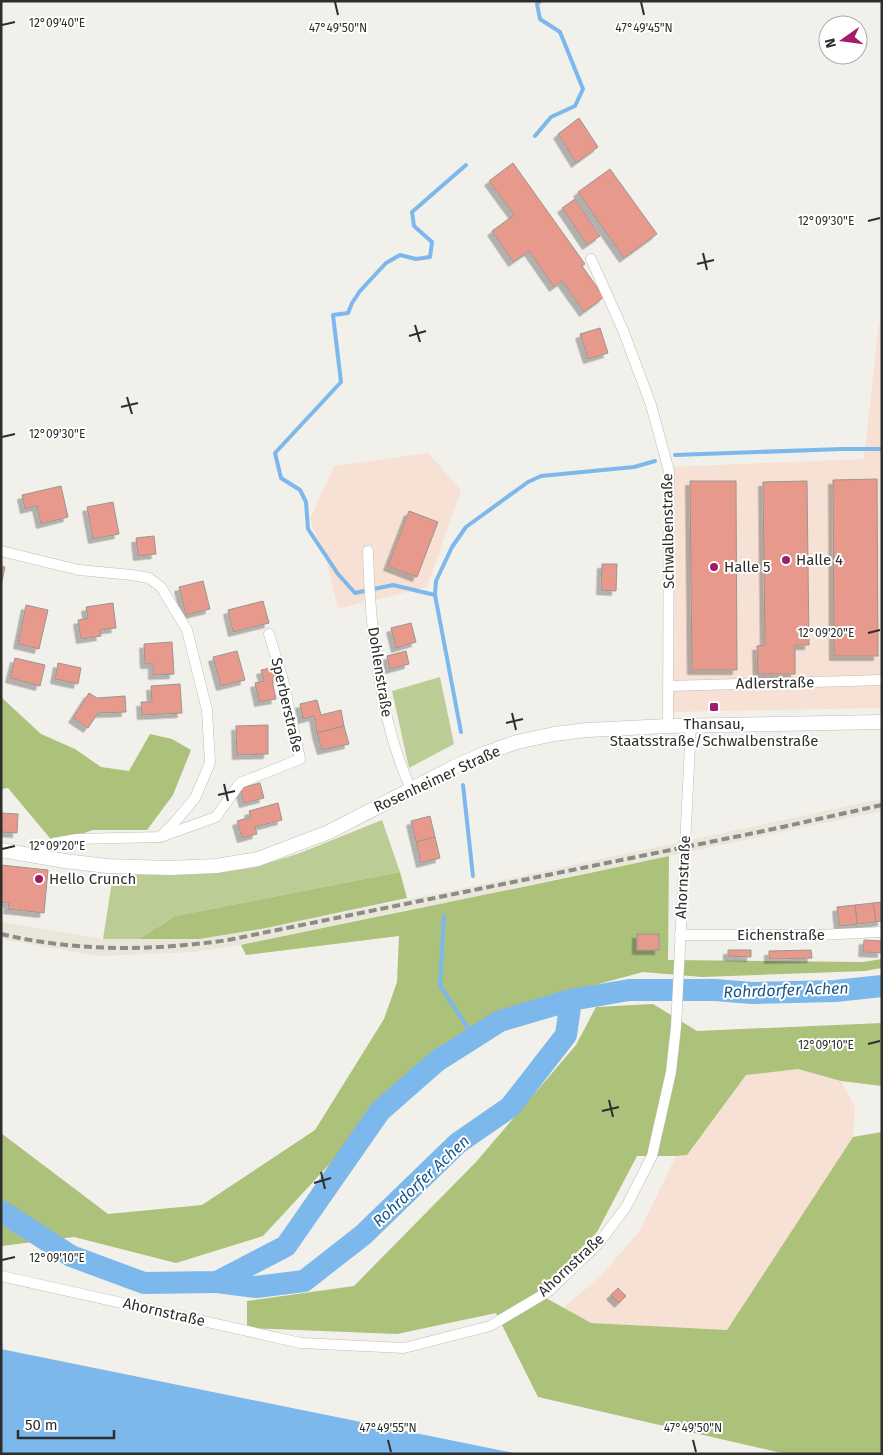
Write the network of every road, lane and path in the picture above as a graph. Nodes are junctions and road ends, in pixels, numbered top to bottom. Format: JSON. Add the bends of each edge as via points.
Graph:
{"nodes":[{"id":1,"x":591,"y":260,"type":"dead end"},
{"id":2,"x":368,"y":550,"type":"dead end"},
{"id":3,"x":1,"y":551,"type":"edge"},
{"id":4,"x":269,"y":634,"type":"dead end"},
{"id":5,"x":882,"y":680,"type":"edge"},
{"id":6,"x":669,"y":686,"type":"junction"},
{"id":7,"x":882,"y":722,"type":"edge"},
{"id":8,"x":691,"y":725,"type":"junction"},
{"id":9,"x":668,"y":726,"type":"junction"},
{"id":10,"x":411,"y":789,"type":"junction"},
{"id":11,"x":160,"y":837,"type":"junction"},
{"id":12,"x":1,"y":850,"type":"edge"},
{"id":13,"x":33,"y":856,"type":"junction"},
{"id":14,"x":882,"y":932,"type":"edge"},
{"id":15,"x":680,"y":935,"type":"junction"},
{"id":16,"x":1,"y":1276,"type":"edge"}],
"edges":[{"from":1,"to":6,"type":"street","name":"Schwalbenstraße","via":[[623,330],[651,405],[669,471]]},
{"from":2,"to":10,"type":"street","name":"Dohlenstraße","via":[[369,604],[380,677],[390,729]]},
{"from":3,"to":11,"type":"street","via":[[79,570],[149,578],[161,587],[187,630],[207,710],[210,763],[195,798]]},
{"from":4,"to":11,"type":"street","name":"Sperberstraße","via":[[283,680],[300,759],[240,783],[216,817]]},
{"from":5,"to":6,"type":"street","name":"Adlerstraße"},
{"from":6,"to":9,"type":"street","name":"Schwalbenstraße"},
{"from":7,"to":8,"type":"main road","name":"Rosenheimer Straße"},
{"from":8,"to":9,"type":"main road","name":"Rosenheimer Straße"},
{"from":8,"to":15,"type":"street","name":"Ahornstraße"},
{"from":9,"to":10,"type":"main road","name":"Rosenheimer Straße","via":[[587,730],[518,742],[486,753]]},
{"from":10,"to":13,"type":"main road","name":"Rosenheimer Straße","via":[[329,832],[258,859],[224,865],[169,868],[107,866]]},
{"from":11,"to":13,"type":"street","name":"Sperberstraße","via":[[78,838],[54,843]]},
{"from":12,"to":13,"type":"main road","name":"Rosenheimer Straße"},
{"from":14,"to":15,"type":"street","name":"Eichenstraße"},
{"from":15,"to":16,"type":"street","name":"Ahornstraße","via":[[671,1072],[652,1156],[626,1207],[598,1244],[549,1290],[490,1326],[404,1348],[301,1343]]}]}
